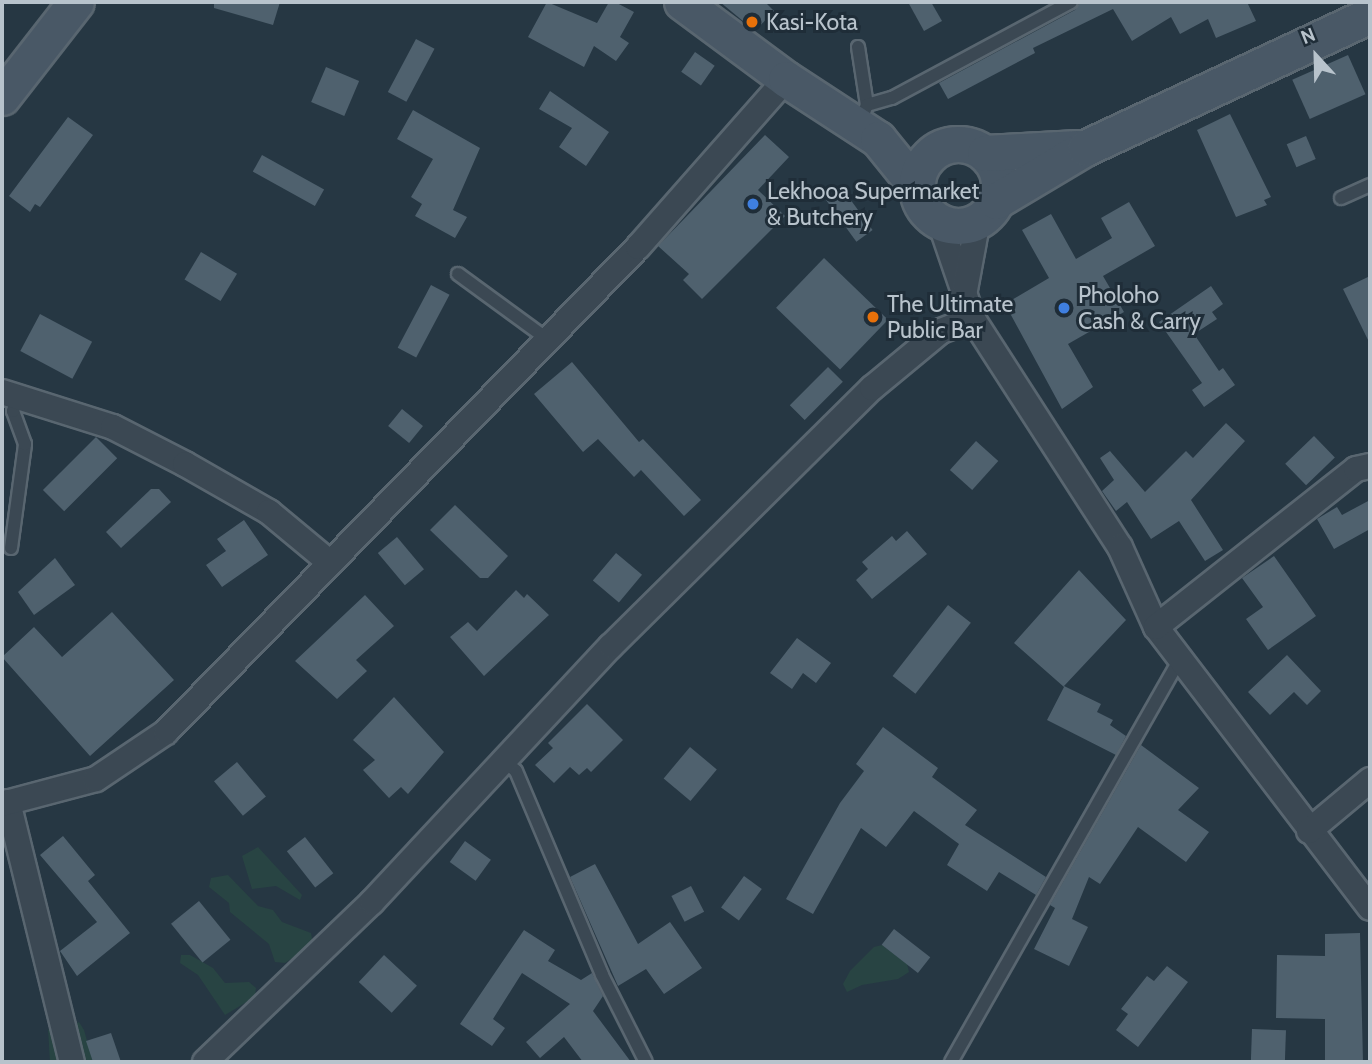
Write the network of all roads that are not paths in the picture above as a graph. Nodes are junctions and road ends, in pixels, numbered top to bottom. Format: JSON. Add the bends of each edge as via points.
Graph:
{"nodes":[{"id":1,"x":76,"y":2,"type":"edge"},
{"id":2,"x":682,"y":2,"type":"edge"},
{"id":3,"x":1071,"y":2,"type":"edge"},
{"id":4,"x":1370,"y":15,"type":"edge"},
{"id":5,"x":858,"y":47,"type":"dead end"},
{"id":6,"x":786,"y":79,"type":"junction"},
{"id":7,"x":2,"y":97,"type":"edge"},
{"id":8,"x":868,"y":123,"type":"junction"},
{"id":9,"x":1085,"y":148,"type":"junction"},
{"id":10,"x":938,"y":149,"type":"junction"},
{"id":11,"x":985,"y":153,"type":"junction"},
{"id":12,"x":916,"y":186,"type":"junction"},
{"id":13,"x":1370,"y":186,"type":"edge"},
{"id":14,"x":1341,"y":198,"type":"dead end"},
{"id":15,"x":987,"y":211,"type":"junction"},
{"id":16,"x":940,"y":222,"type":"junction"},
{"id":17,"x":458,"y":274,"type":"dead end"},
{"id":18,"x":965,"y":291,"type":"junction"},
{"id":19,"x":973,"y":319,"type":"junction"},
{"id":20,"x":547,"y":339,"type":"junction"},
{"id":21,"x":9,"y":394,"type":"edge"},
{"id":22,"x":1370,"y":467,"type":"edge"},
{"id":23,"x":11,"y":548,"type":"dead end"},
{"id":24,"x":328,"y":561,"type":"junction"},
{"id":25,"x":1156,"y":627,"type":"junction"},
{"id":26,"x":1179,"y":661,"type":"junction"},
{"id":27,"x":504,"y":760,"type":"junction"},
{"id":28,"x":1370,"y":780,"type":"edge"},
{"id":29,"x":5,"y":803,"type":"edge"},
{"id":30,"x":1310,"y":831,"type":"junction"},
{"id":31,"x":1370,"y":908,"type":"edge"},
{"id":32,"x":72,"y":1062,"type":"edge"},
{"id":33,"x":205,"y":1062,"type":"edge"},
{"id":34,"x":646,"y":1062,"type":"edge"},
{"id":35,"x":951,"y":1062,"type":"edge"}],
"edges":[{"from":1,"to":7,"type":"main road"},
{"from":2,"to":6,"type":"main road"},
{"from":3,"to":8,"type":"lane","via":[[892,98]]},
{"from":4,"to":9,"type":"main road"},
{"from":5,"to":8,"type":"lane"},
{"from":6,"to":8,"type":"main road"},
{"from":6,"to":20,"type":"street","via":[[638,247]]},
{"from":8,"to":10,"type":"main road"},
{"from":8,"to":12,"type":"main road"},
{"from":9,"to":11,"type":"main road"},
{"from":9,"to":15,"type":"main road"},
{"from":10,"to":11,"type":"main road","via":[[962,144]]},
{"from":10,"to":12,"type":"main road","via":[[922,164]]},
{"from":11,"to":15,"type":"main road","via":[[998,175]]},
{"from":12,"to":16,"type":"main road","via":[[923,207]]},
{"from":13,"to":14,"type":"lane"},
{"from":15,"to":16,"type":"main road","via":[[953,226]]},
{"from":15,"to":18,"type":"street"},
{"from":16,"to":18,"type":"street"},
{"from":17,"to":20,"type":"lane"},
{"from":18,"to":19,"type":"street"},
{"from":19,"to":25,"type":"street","via":[[1119,547]]},
{"from":19,"to":27,"type":"street","via":[[941,331],[872,388],[611,646]]},
{"from":20,"to":24,"type":"street"},
{"from":21,"to":23,"type":"lane","via":[[25,444]]},
{"from":21,"to":24,"type":"street","via":[[113,427],[185,464],[269,512]]},
{"from":22,"to":25,"type":"street","via":[[1356,469]]},
{"from":24,"to":29,"type":"street","via":[[166,732],[134,756],[96,779]]},
{"from":25,"to":26,"type":"street"},
{"from":26,"to":30,"type":"street"},
{"from":26,"to":35,"type":"lane"},
{"from":27,"to":33,"type":"street","via":[[372,902]]},
{"from":27,"to":34,"type":"lane","via":[[516,771],[602,975]]},
{"from":28,"to":30,"type":"street"},
{"from":29,"to":32,"type":"street"},
{"from":30,"to":31,"type":"street"}]}
